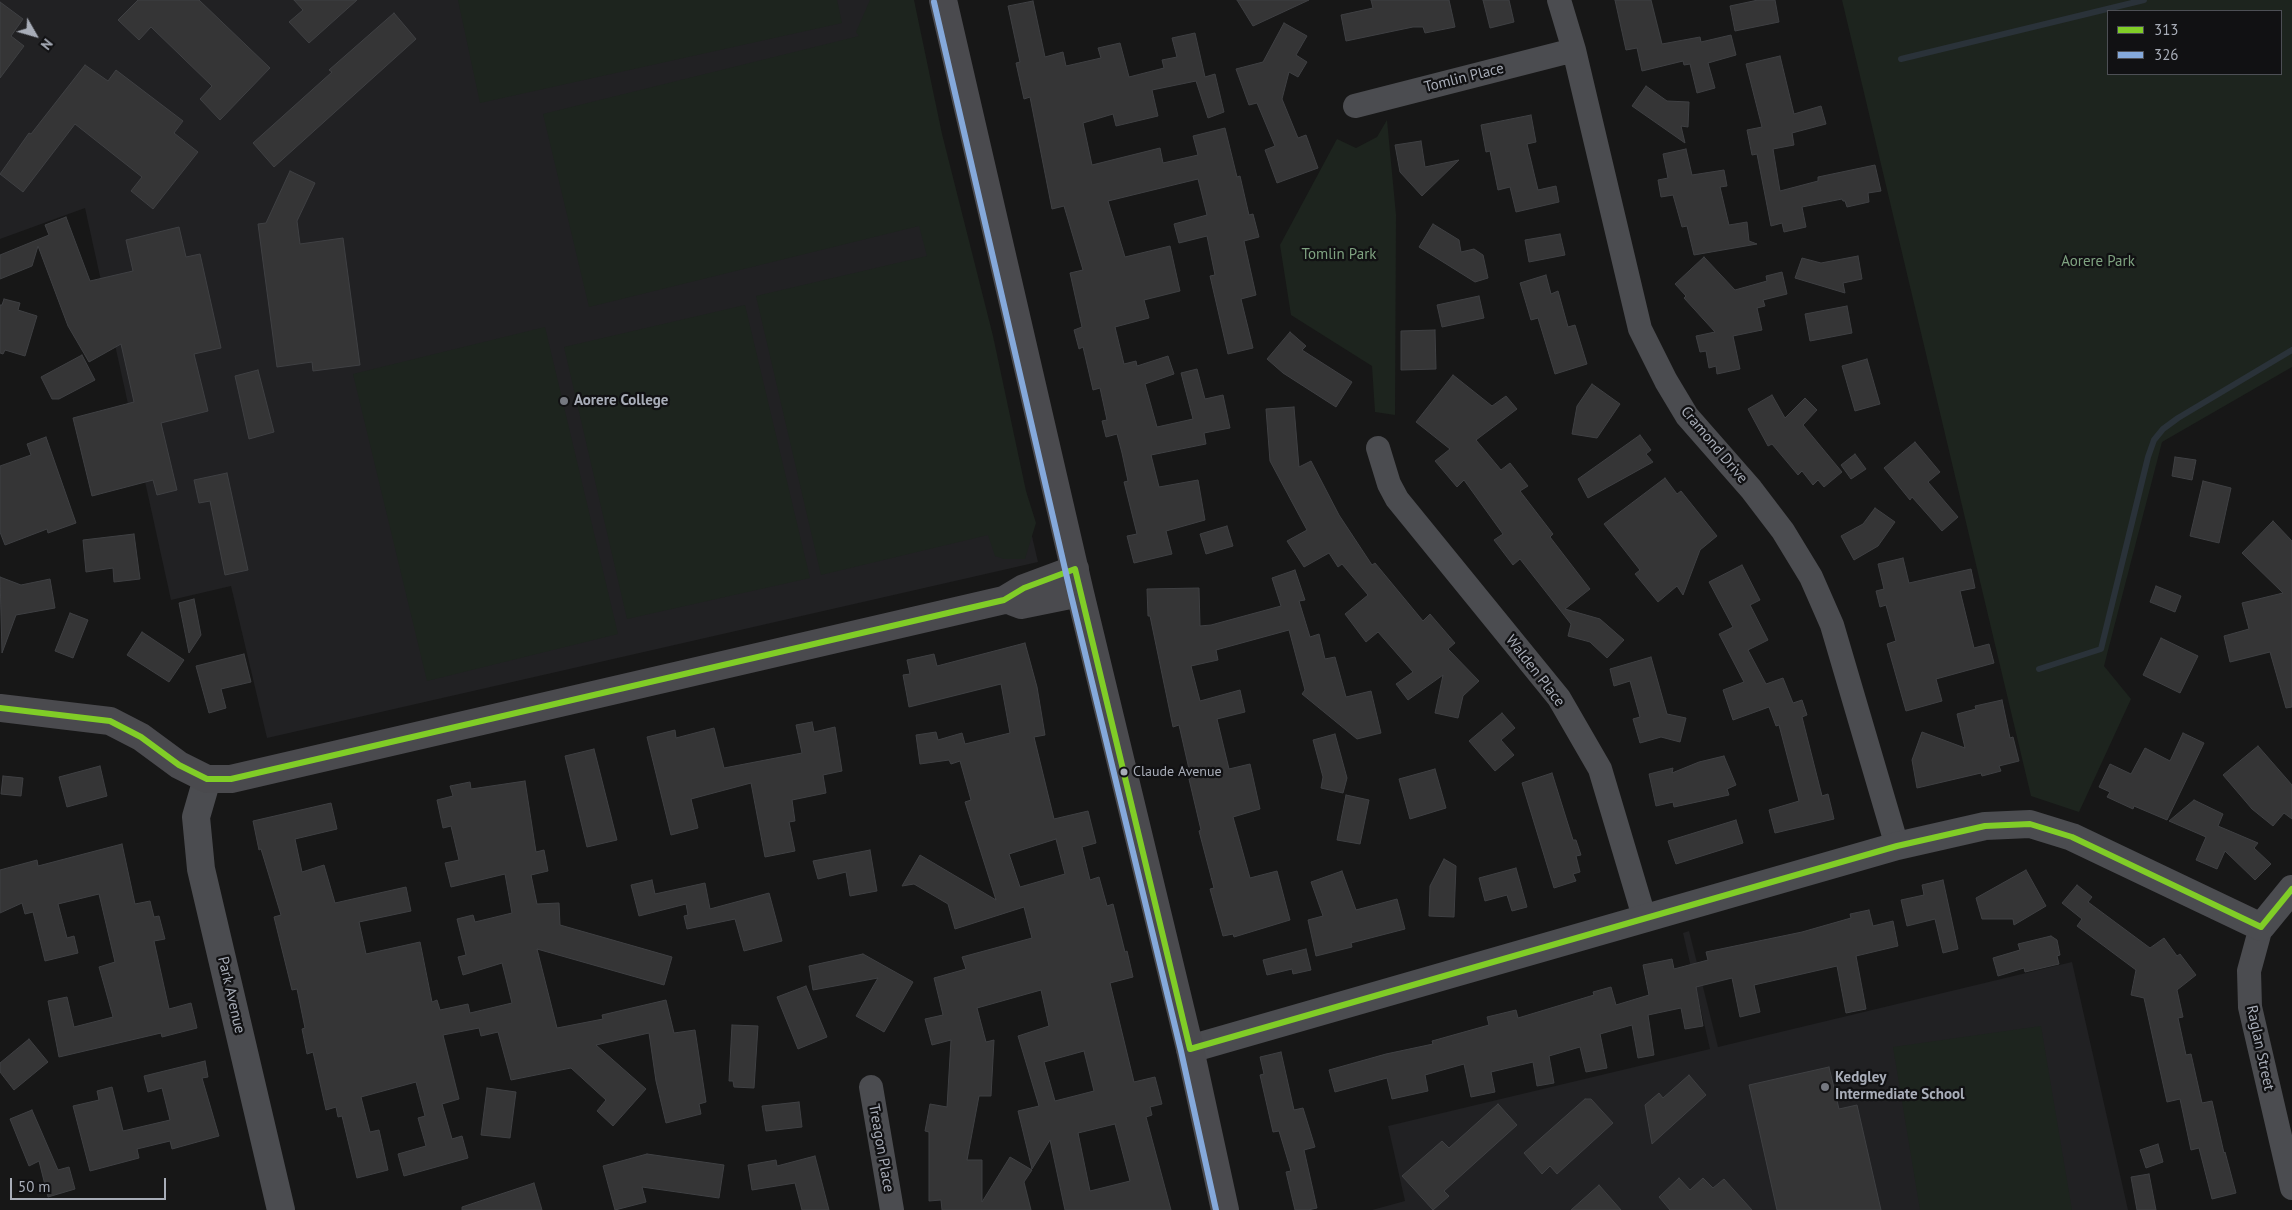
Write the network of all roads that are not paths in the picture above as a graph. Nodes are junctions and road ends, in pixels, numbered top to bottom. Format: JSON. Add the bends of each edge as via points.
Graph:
{"nodes":[{"id":1,"x":943,"y":0,"type":"edge"},
{"id":2,"x":1559,"y":0,"type":"edge"},
{"id":3,"x":1574,"y":50,"type":"junction"},
{"id":4,"x":1355,"y":106,"type":"dead end"},
{"id":5,"x":1378,"y":448,"type":"dead end"},
{"id":6,"x":1078,"y":581,"type":"junction"},
{"id":7,"x":0,"y":708,"type":"edge"},
{"id":8,"x":207,"y":779,"type":"junction"},
{"id":9,"x":1897,"y":846,"type":"junction"},
{"id":10,"x":2292,"y":889,"type":"edge"},
{"id":11,"x":1645,"y":920,"type":"junction"},
{"id":12,"x":2261,"y":927,"type":"junction"},
{"id":13,"x":1190,"y":1049,"type":"junction"},
{"id":14,"x":871,"y":1087,"type":"dead end"},
{"id":15,"x":2292,"y":1188,"type":"edge"},
{"id":16,"x":281,"y":1210,"type":"edge"},
{"id":17,"x":892,"y":1210,"type":"edge"},
{"id":18,"x":1225,"y":1210,"type":"edge"}],
"edges":[{"from":1,"to":6,"type":"main road"},
{"from":2,"to":3,"type":"street","name":"Cramond Drive"},
{"from":3,"to":4,"type":"street","name":"Tomlin Place"},
{"from":3,"to":9,"type":"street","name":"Cramond Drive","via":[[1640,328],[1687,416],[1751,489],[1783,531],[1811,577],[1832,625]]},
{"from":5,"to":11,"type":"street","name":"Walden Place","via":[[1388,484],[1397,499],[1559,698],[1600,770]]},
{"from":6,"to":8,"type":"main road","via":[[1024,588],[1004,600],[260,773],[231,779]]},
{"from":6,"to":13,"type":"main road"},
{"from":7,"to":8,"type":"main road","via":[[110,721]]},
{"from":8,"to":16,"type":"street","name":"Park Avenue","via":[[196,817],[201,869]]},
{"from":9,"to":11,"type":"street"},
{"from":9,"to":12,"type":"street","via":[[1985,826],[2030,824],[2072,837]]},
{"from":10,"to":12,"type":"street","name":"Raglan Street"},
{"from":11,"to":13,"type":"street"},
{"from":12,"to":15,"type":"street","name":"Raglan Street","via":[[2249,971],[2250,1007]]},
{"from":13,"to":18,"type":"main road"},
{"from":14,"to":17,"type":"street","name":"Treagon Place"}]}
